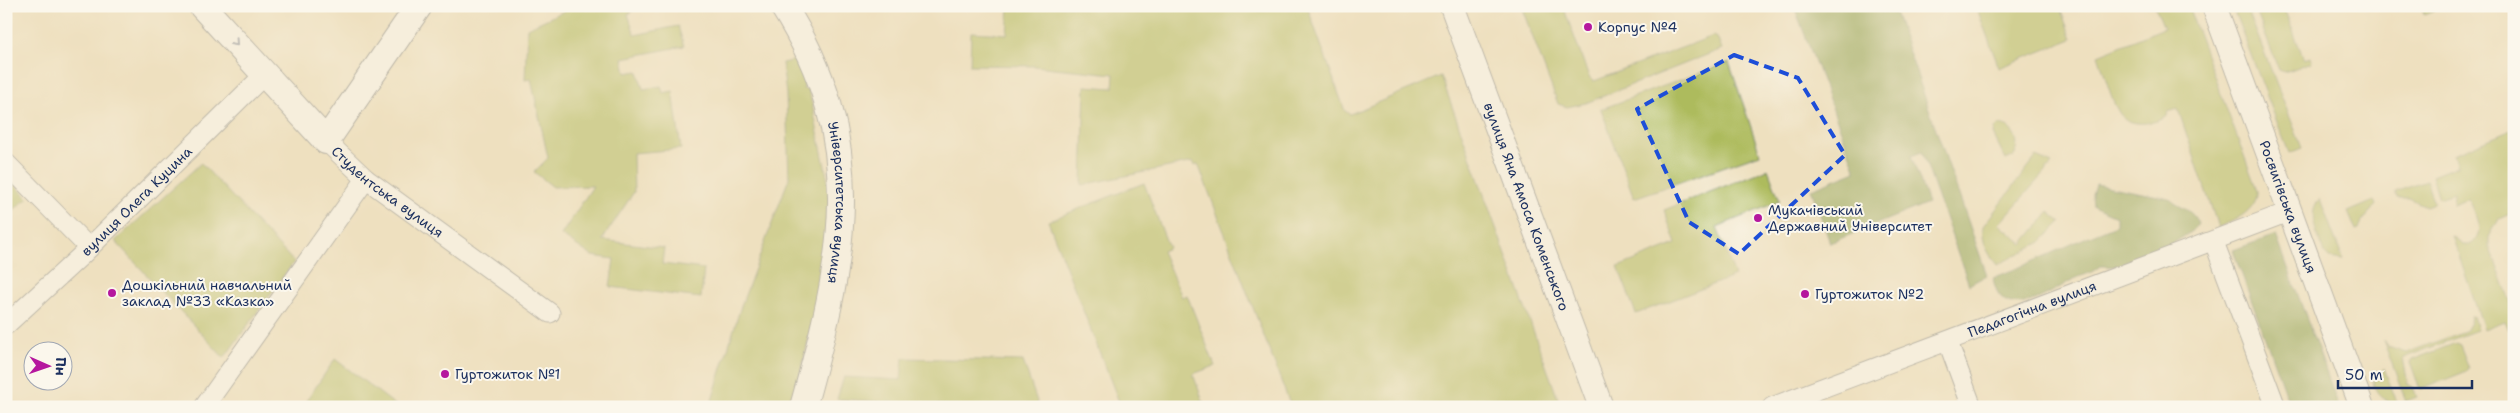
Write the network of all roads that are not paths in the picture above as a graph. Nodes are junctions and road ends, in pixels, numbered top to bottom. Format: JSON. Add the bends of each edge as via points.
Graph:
{"nodes":[{"id":1,"x":202,"y":6,"type":"edge"},
{"id":2,"x":419,"y":6,"type":"edge"},
{"id":3,"x":783,"y":6,"type":"edge"},
{"id":4,"x":1452,"y":6,"type":"edge"},
{"id":5,"x":2214,"y":6,"type":"edge"},
{"id":6,"x":264,"y":75,"type":"junction"},
{"id":7,"x":326,"y":142,"type":"junction"},
{"id":8,"x":6,"y":164,"type":"edge"},
{"id":9,"x":366,"y":179,"type":"junction"},
{"id":10,"x":2291,"y":211,"type":"junction"},
{"id":11,"x":2214,"y":242,"type":"junction"},
{"id":12,"x":89,"y":248,"type":"junction"},
{"id":13,"x":550,"y":313,"type":"dead end"},
{"id":14,"x":6,"y":325,"type":"edge"},
{"id":15,"x":1948,"y":342,"type":"junction"},
{"id":16,"x":204,"y":407,"type":"edge"},
{"id":17,"x":803,"y":407,"type":"edge"},
{"id":18,"x":1601,"y":407,"type":"edge"},
{"id":19,"x":1772,"y":407,"type":"edge"},
{"id":20,"x":1972,"y":407,"type":"edge"},
{"id":21,"x":2276,"y":407,"type":"edge"},
{"id":22,"x":2362,"y":407,"type":"edge"}],
"edges":[{"from":1,"to":6,"type":"main road","name":"Студентська вулиця","one_way":true},
{"from":2,"to":7,"type":"main road"},
{"from":3,"to":17,"type":"main road","name":"Університетська вулиця","via":[[814,61],[835,128],[842,202],[838,255],[819,350]]},
{"from":4,"to":18,"type":"street","name":"вулиця Яна Амоса Коменського"},
{"from":5,"to":10,"type":"street","name":"Росвигівська вулиця"},
{"from":6,"to":7,"type":"main road","name":"Студентська вулиця"},
{"from":6,"to":12,"type":"street","name":"вулиця Олега Куцина"},
{"from":7,"to":9,"type":"street","name":"Студентська вулиця"},
{"from":8,"to":12,"type":"street"},
{"from":9,"to":13,"type":"street","name":"Студентська вулиця"},
{"from":9,"to":16,"type":"street"},
{"from":10,"to":11,"type":"street","name":"Педагогічна вулиця"},
{"from":10,"to":22,"type":"street","name":"Росвигівська вулиця"},
{"from":11,"to":15,"type":"street","name":"Педагогічна вулиця"},
{"from":11,"to":21,"type":"street"},
{"from":12,"to":14,"type":"street","name":"вулиця Олега Куцина"},
{"from":15,"to":19,"type":"street","name":"Педагогічна вулиця"},
{"from":15,"to":20,"type":"street"}]}
